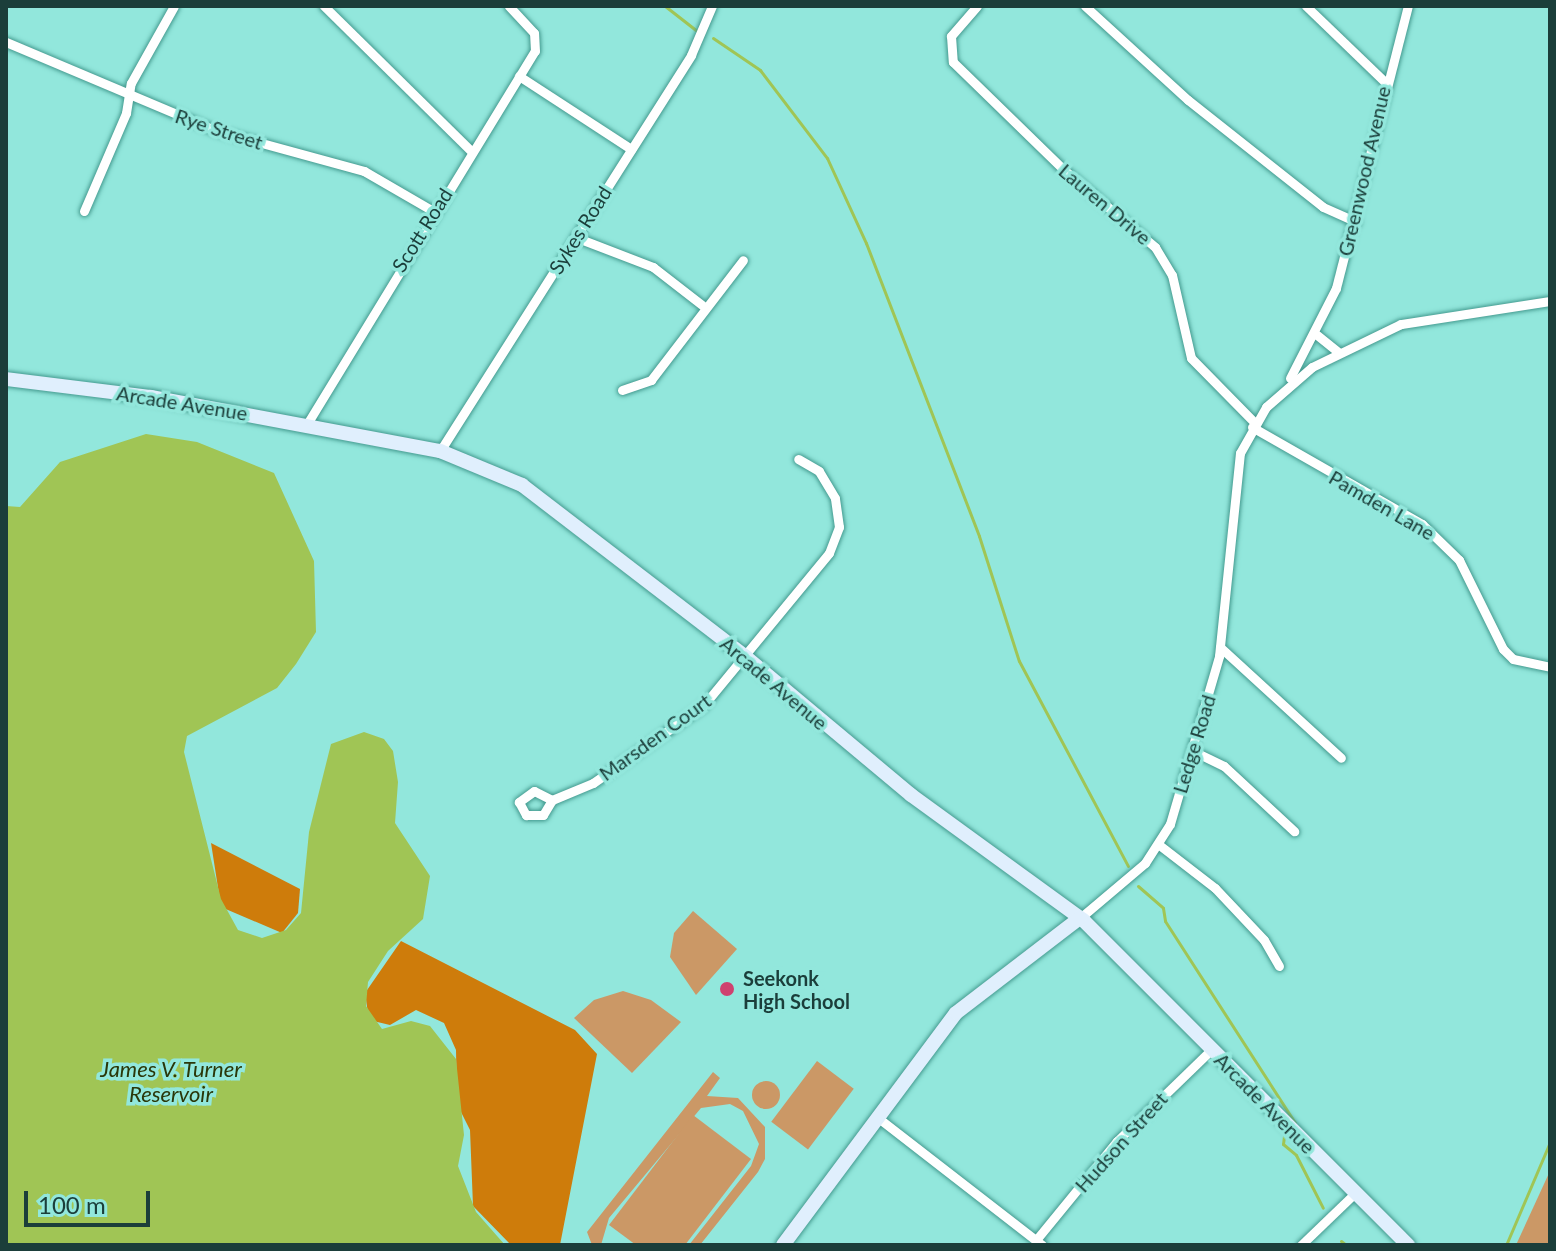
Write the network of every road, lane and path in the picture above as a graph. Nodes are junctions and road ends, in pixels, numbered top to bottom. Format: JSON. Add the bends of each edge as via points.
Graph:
{"nodes":[{"id":1,"x":174,"y":6,"type":"edge"},
{"id":2,"x":324,"y":6,"type":"edge"},
{"id":3,"x":509,"y":6,"type":"edge"},
{"id":4,"x":712,"y":6,"type":"edge"},
{"id":5,"x":977,"y":6,"type":"edge"},
{"id":6,"x":1085,"y":6,"type":"edge"},
{"id":7,"x":1306,"y":6,"type":"edge"},
{"id":8,"x":1408,"y":6,"type":"edge"},
{"id":9,"x":6,"y":42,"type":"edge"},
{"id":10,"x":519,"y":76,"type":"junction"},
{"id":11,"x":1384,"y":81,"type":"junction"},
{"id":12,"x":129,"y":98,"type":"junction"},
{"id":13,"x":631,"y":149,"type":"junction"},
{"id":14,"x":471,"y":151,"type":"junction"},
{"id":15,"x":84,"y":211,"type":"dead end"},
{"id":16,"x":433,"y":211,"type":"junction"},
{"id":17,"x":1356,"y":222,"type":"junction"},
{"id":18,"x":575,"y":237,"type":"junction"},
{"id":19,"x":743,"y":260,"type":"dead end"},
{"id":20,"x":1550,"y":301,"type":"edge"},
{"id":21,"x":702,"y":305,"type":"junction"},
{"id":22,"x":1317,"y":335,"type":"junction"},
{"id":23,"x":1339,"y":353,"type":"junction"},
{"id":24,"x":6,"y":379,"type":"edge"},
{"id":25,"x":1285,"y":387,"type":"junction"},
{"id":26,"x":622,"y":390,"type":"dead end"},
{"id":27,"x":307,"y":424,"type":"junction"},
{"id":28,"x":1253,"y":425,"type":"junction"},
{"id":29,"x":440,"y":451,"type":"junction"},
{"id":30,"x":798,"y":459,"type":"dead end"},
{"id":31,"x":1220,"y":647,"type":"junction"},
{"id":32,"x":746,"y":657,"type":"junction"},
{"id":33,"x":1550,"y":667,"type":"edge"},
{"id":34,"x":1193,"y":751,"type":"junction"},
{"id":35,"x":1341,"y":758,"type":"dead end"},
{"id":36,"x":552,"y":800,"type":"dead end"},
{"id":37,"x":1294,"y":831,"type":"dead end"},
{"id":38,"x":1158,"y":844,"type":"junction"},
{"id":39,"x":1080,"y":918,"type":"junction"},
{"id":40,"x":1279,"y":966,"type":"dead end"},
{"id":41,"x":1212,"y":1049,"type":"junction"},
{"id":42,"x":877,"y":1117,"type":"junction"},
{"id":43,"x":1355,"y":1193,"type":"junction"},
{"id":44,"x":1039,"y":1243,"type":"edge"},
{"id":45,"x":783,"y":1245,"type":"edge"},
{"id":46,"x":1301,"y":1245,"type":"edge"},
{"id":47,"x":1408,"y":1245,"type":"edge"}],
"edges":[{"from":1,"to":12,"type":"street"},
{"from":2,"to":14,"type":"street"},
{"from":3,"to":10,"type":"street","name":"Scott Road","via":[[537,38]]},
{"from":4,"to":13,"type":"street","name":"Sykes Road","via":[[703,34]]},
{"from":5,"to":28,"type":"street","name":"Lauren Drive","via":[[951,36],[953,62],[1063,169],[1155,247],[1172,275],[1191,358]]},
{"from":6,"to":17,"type":"street","via":[[1261,158],[1323,207]]},
{"from":7,"to":11,"type":"street"},
{"from":8,"to":11,"type":"street","name":"Greenwood Avenue"},
{"from":9,"to":12,"type":"street","name":"Rye Street"},
{"from":10,"to":13,"type":"street"},
{"from":10,"to":14,"type":"street","name":"Scott Road"},
{"from":11,"to":17,"type":"street","name":"Greenwood Avenue"},
{"from":12,"to":15,"type":"street"},
{"from":12,"to":16,"type":"street","name":"Rye Street","via":[[214,130],[364,171]]},
{"from":13,"to":18,"type":"street","name":"Sykes Road"},
{"from":14,"to":16,"type":"street","name":"Scott Road"},
{"from":16,"to":27,"type":"street","name":"Scott Road"},
{"from":17,"to":22,"type":"street","name":"Greenwood Avenue"},
{"from":18,"to":21,"type":"street","via":[[653,267]]},
{"from":18,"to":29,"type":"street","name":"Sykes Road"},
{"from":19,"to":21,"type":"street","via":[[716,298]]},
{"from":20,"to":23,"type":"street","name":"Ledge Road","via":[[1401,324]]},
{"from":21,"to":26,"type":"street","via":[[651,380]]},
{"from":22,"to":23,"type":"street"},
{"from":22,"to":25,"type":"street","name":"Greenwood Avenue"},
{"from":23,"to":25,"type":"street","name":"Ledge Road"},
{"from":24,"to":27,"type":"main road","name":"Arcade Avenue"},
{"from":25,"to":28,"type":"street","name":"Ledge Road"},
{"from":27,"to":29,"type":"main road","name":"Arcade Avenue"},
{"from":28,"to":31,"type":"street","name":"Ledge Road","via":[[1236,473]]},
{"from":28,"to":33,"type":"street","name":"Pamden Lane","via":[[1422,524],[1459,560],[1503,649],[1513,659]]},
{"from":29,"to":32,"type":"main road","name":"Arcade Avenue","via":[[522,485]]},
{"from":30,"to":32,"type":"street","name":"Marsden Court","via":[[819,471],[835,498],[839,527],[829,553]]},
{"from":31,"to":34,"type":"street","name":"Ledge Road"},
{"from":31,"to":35,"type":"street"},
{"from":32,"to":36,"type":"street","name":"Marsden Court","via":[[693,713],[593,783]]},
{"from":32,"to":39,"type":"main road","name":"Arcade Avenue","via":[[911,795]]},
{"from":34,"to":37,"type":"street","via":[[1224,766]]},
{"from":34,"to":38,"type":"street","name":"Ledge Road"},
{"from":38,"to":39,"type":"street","name":"Ledge Road"},
{"from":38,"to":40,"type":"street","via":[[1215,888],[1264,940]]},
{"from":39,"to":41,"type":"main road","name":"Arcade Avenue"},
{"from":39,"to":42,"type":"main road","name":"Ledge Road","via":[[956,1013]]},
{"from":41,"to":43,"type":"main road","name":"Arcade Avenue"},
{"from":41,"to":44,"type":"street","name":"Hudson Street","via":[[1117,1141]]},
{"from":42,"to":44,"type":"street"},
{"from":42,"to":45,"type":"main road","name":"Ledge Road"},
{"from":43,"to":46,"type":"street"},
{"from":43,"to":47,"type":"main road","name":"Arcade Avenue"}]}
